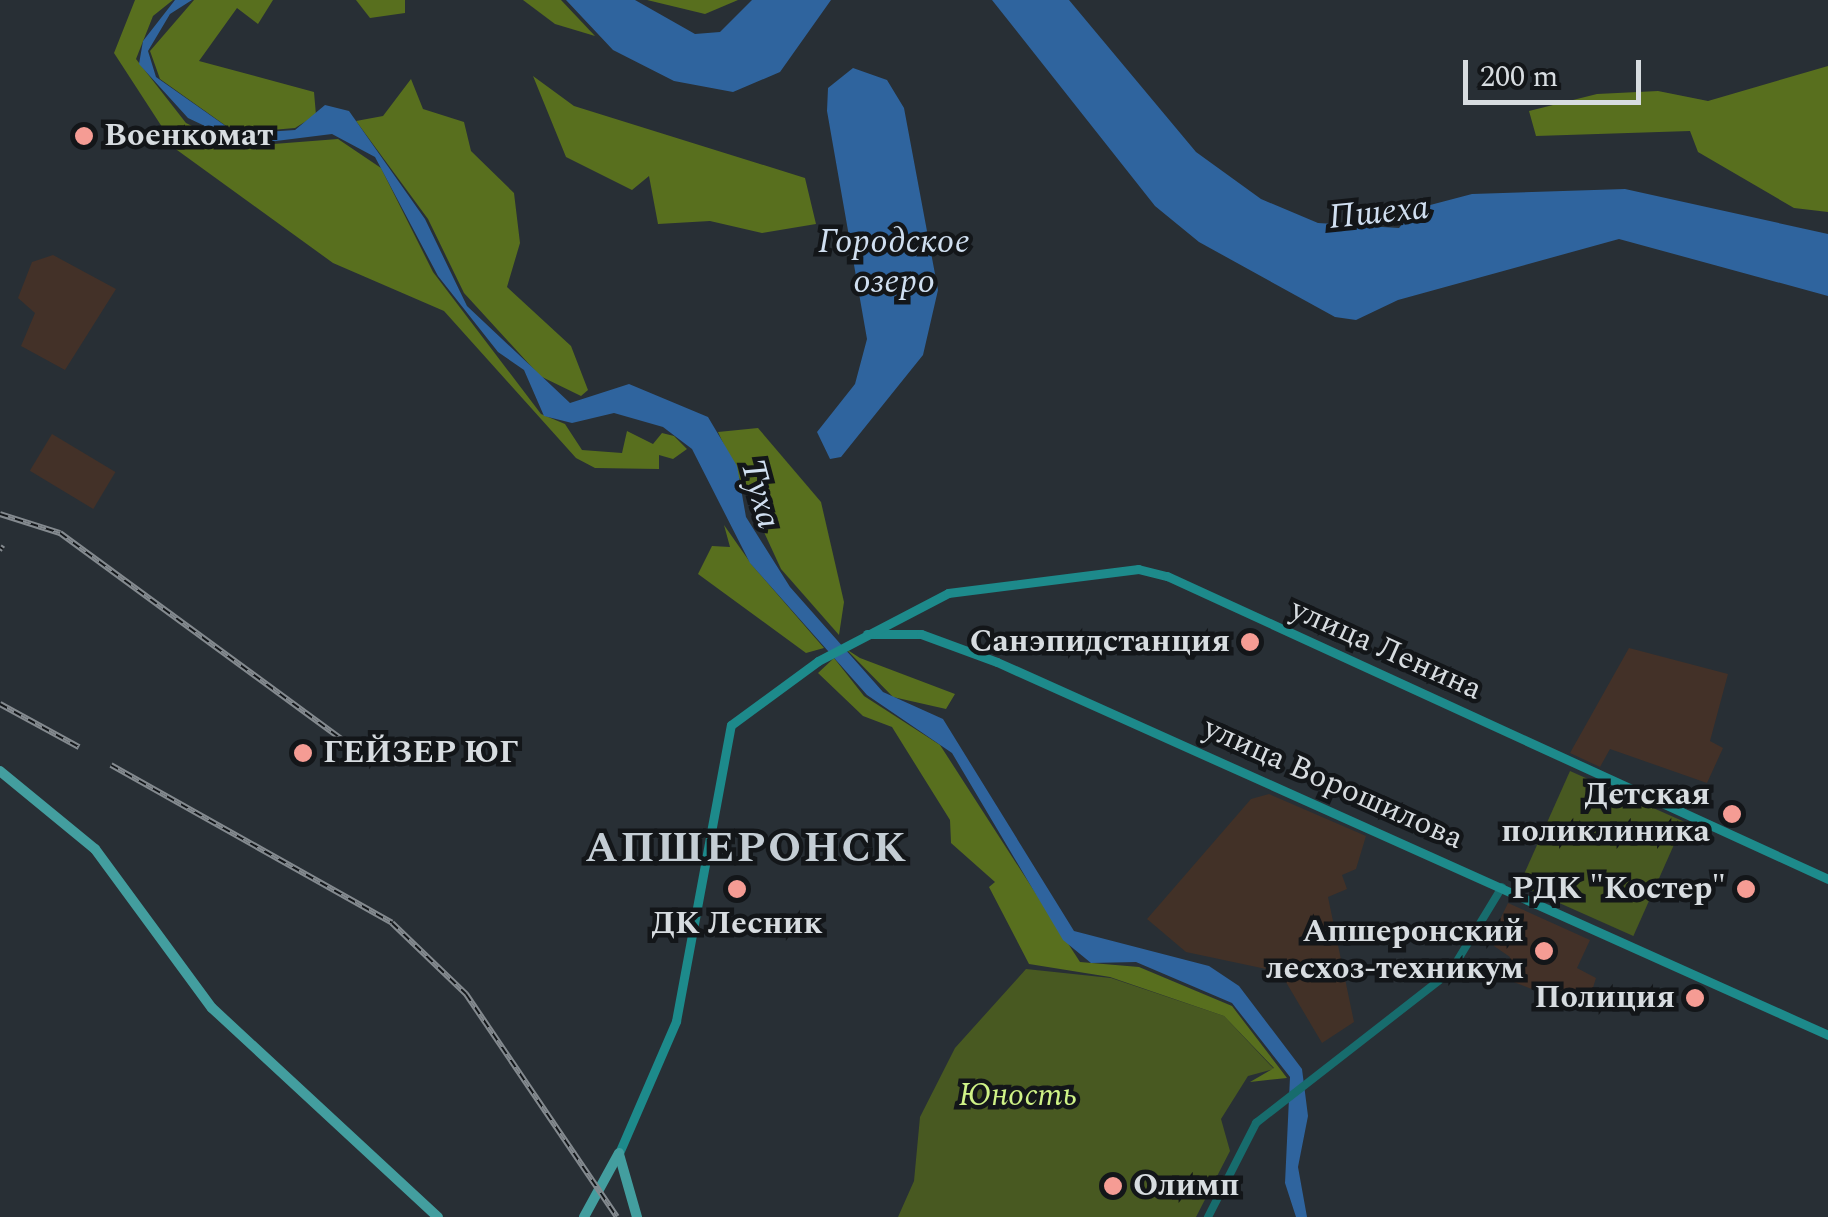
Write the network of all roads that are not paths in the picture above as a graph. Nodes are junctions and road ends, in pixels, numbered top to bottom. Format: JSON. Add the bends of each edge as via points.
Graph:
{"nodes":[{"id":1,"x":906,"y":609,"type":"junction"},
{"id":2,"x":909,"y":633,"type":"junction"},
{"id":3,"x":864,"y":634,"type":"junction"},
{"id":4,"x":0,"y":772,"type":"edge"},
{"id":5,"x":1828,"y":878,"type":"edge"},
{"id":6,"x":1502,"y":887,"type":"junction"},
{"id":7,"x":1828,"y":1035,"type":"edge"},
{"id":8,"x":619,"y":1153,"type":"junction"},
{"id":9,"x":603,"y":1187,"type":"junction"},
{"id":10,"x":631,"y":1197,"type":"junction"},
{"id":11,"x":438,"y":1217,"type":"edge"},
{"id":12,"x":584,"y":1217,"type":"edge"},
{"id":13,"x":637,"y":1217,"type":"edge"},
{"id":14,"x":1208,"y":1217,"type":"edge"}],
"edges":[{"from":1,"to":2,"type":"main road","via":[[901,623]]},
{"from":1,"to":3,"type":"main road","name":"улица Ленина"},
{"from":1,"to":5,"type":"main road","name":"улица Ленина","via":[[948,593],[1138,569],[1167,576]]},
{"from":2,"to":3,"type":"main road","name":"улица Ворошилова"},
{"from":2,"to":6,"type":"main road","name":"улица Ворошилова","via":[[997,662]]},
{"from":3,"to":8,"type":"main road","name":"улица Ленина","via":[[730,725],[673,1031]]},
{"from":4,"to":11,"type":"main road","via":[[95,849],[212,1008]]},
{"from":6,"to":7,"type":"main road","name":"улица Ворошилова"},
{"from":6,"to":14,"type":"street","via":[[1452,971],[1278,1100],[1256,1124]]},
{"from":8,"to":9,"type":"main road"},
{"from":8,"to":10,"type":"main road"},
{"from":9,"to":10,"type":"main road","via":[[614,1183]]},
{"from":9,"to":12,"type":"main road"},
{"from":10,"to":13,"type":"main road"}]}
